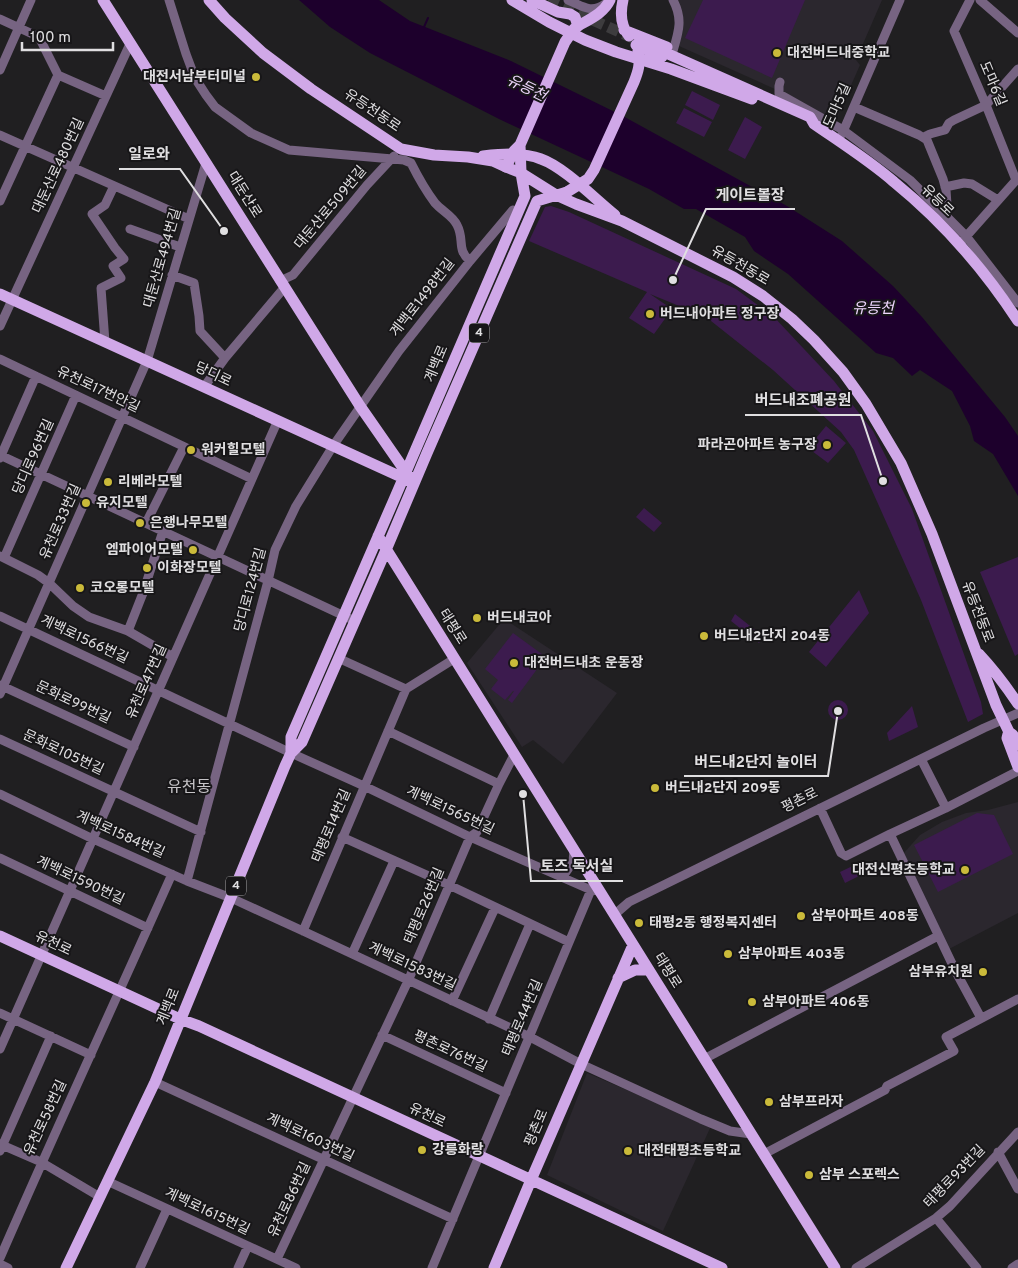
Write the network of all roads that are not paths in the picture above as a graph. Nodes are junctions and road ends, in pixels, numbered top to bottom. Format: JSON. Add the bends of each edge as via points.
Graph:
{"nodes":[{"id":1,"x":31,"y":0,"type":"edge"},
{"id":2,"x":103,"y":0,"type":"edge"},
{"id":3,"x":170,"y":0,"type":"edge"},
{"id":4,"x":209,"y":0,"type":"edge"},
{"id":5,"x":512,"y":0,"type":"edge"},
{"id":6,"x":532,"y":0,"type":"edge"},
{"id":7,"x":568,"y":0,"type":"edge"},
{"id":8,"x":623,"y":0,"type":"edge"},
{"id":9,"x":673,"y":0,"type":"edge"},
{"id":10,"x":970,"y":0,"type":"edge"},
{"id":11,"x":980,"y":0,"type":"edge"},
{"id":12,"x":610,"y":1,"type":"edge"},
{"id":13,"x":897,"y":1,"type":"edge"},
{"id":14,"x":555,"y":4,"type":"edge"},
{"id":15,"x":0,"y":19,"type":"edge"},
{"id":16,"x":578,"y":26,"type":"junction"},
{"id":17,"x":19,"y":27,"type":"junction"},
{"id":18,"x":1018,"y":33,"type":"edge"},
{"id":19,"x":130,"y":44,"type":"junction"},
{"id":20,"x":646,"y":47,"type":"junction"},
{"id":21,"x":673,"y":50,"type":"junction"},
{"id":22,"x":1018,"y":69,"type":"edge"},
{"id":23,"x":0,"y":70,"type":"edge"},
{"id":24,"x":58,"y":75,"type":"junction"},
{"id":25,"x":780,"y":82,"type":"dead end"},
{"id":26,"x":106,"y":96,"type":"junction"},
{"id":27,"x":750,"y":98,"type":"junction"},
{"id":28,"x":986,"y":105,"type":"junction"},
{"id":29,"x":854,"y":106,"type":"junction"},
{"id":30,"x":792,"y":108,"type":"junction"},
{"id":31,"x":814,"y":124,"type":"junction"},
{"id":32,"x":0,"y":135,"type":"edge"},
{"id":33,"x":841,"y":136,"type":"junction"},
{"id":34,"x":924,"y":137,"type":"junction"},
{"id":35,"x":520,"y":145,"type":"junction"},
{"id":36,"x":25,"y":146,"type":"junction"},
{"id":37,"x":401,"y":149,"type":"junction"},
{"id":38,"x":468,"y":158,"type":"junction"},
{"id":39,"x":392,"y":159,"type":"junction"},
{"id":40,"x":206,"y":163,"type":"junction"},
{"id":41,"x":506,"y":167,"type":"junction"},
{"id":42,"x":73,"y":168,"type":"junction"},
{"id":43,"x":521,"y":173,"type":"junction"},
{"id":44,"x":1017,"y":179,"type":"edge"},
{"id":45,"x":114,"y":186,"type":"junction"},
{"id":46,"x":945,"y":187,"type":"junction"},
{"id":47,"x":562,"y":194,"type":"junction"},
{"id":48,"x":1,"y":195,"type":"edge"},
{"id":49,"x":998,"y":200,"type":"junction"},
{"id":50,"x":513,"y":210,"type":"dead end"},
{"id":51,"x":942,"y":212,"type":"junction"},
{"id":52,"x":188,"y":219,"type":"junction"},
{"id":53,"x":622,"y":221,"type":"junction"},
{"id":54,"x":130,"y":229,"type":"dead end"},
{"id":55,"x":963,"y":240,"type":"junction"},
{"id":56,"x":180,"y":246,"type":"junction"},
{"id":57,"x":470,"y":261,"type":"junction"},
{"id":58,"x":172,"y":275,"type":"junction"},
{"id":59,"x":282,"y":284,"type":"junction"},
{"id":60,"x":0,"y":294,"type":"edge"},
{"id":61,"x":1016,"y":296,"type":"edge"},
{"id":62,"x":12,"y":299,"type":"junction"},
{"id":63,"x":1018,"y":321,"type":"edge"},
{"id":64,"x":0,"y":326,"type":"edge"},
{"id":65,"x":106,"y":342,"type":"junction"},
{"id":66,"x":225,"y":358,"type":"junction"},
{"id":67,"x":0,"y":359,"type":"edge"},
{"id":68,"x":147,"y":361,"type":"junction"},
{"id":69,"x":36,"y":376,"type":"junction"},
{"id":70,"x":204,"y":387,"type":"junction"},
{"id":71,"x":76,"y":395,"type":"junction"},
{"id":72,"x":360,"y":406,"type":"junction"},
{"id":73,"x":122,"y":417,"type":"junction"},
{"id":74,"x":278,"y":420,"type":"junction"},
{"id":75,"x":333,"y":446,"type":"junction"},
{"id":76,"x":184,"y":447,"type":"junction"},
{"id":77,"x":0,"y":456,"type":"edge"},
{"id":78,"x":41,"y":474,"type":"junction"},
{"id":79,"x":408,"y":478,"type":"junction"},
{"id":80,"x":252,"y":479,"type":"junction"},
{"id":81,"x":88,"y":496,"type":"junction"},
{"id":82,"x":146,"y":523,"type":"junction"},
{"id":83,"x":163,"y":531,"type":"junction"},
{"id":84,"x":378,"y":536,"type":"junction"},
{"id":85,"x":386,"y":550,"type":"junction"},
{"id":86,"x":2,"y":557,"type":"edge"},
{"id":87,"x":218,"y":557,"type":"junction"},
{"id":88,"x":268,"y":581,"type":"junction"},
{"id":89,"x":49,"y":583,"type":"junction"},
{"id":90,"x":344,"y":615,"type":"junction"},
{"id":91,"x":0,"y":616,"type":"edge"},
{"id":92,"x":355,"y":621,"type":"junction"},
{"id":93,"x":28,"y":629,"type":"junction"},
{"id":94,"x":128,"y":631,"type":"junction"},
{"id":95,"x":977,"y":653,"type":"junction"},
{"id":96,"x":174,"y":656,"type":"junction"},
{"id":97,"x":338,"y":658,"type":"junction"},
{"id":98,"x":454,"y":659,"type":"junction"},
{"id":99,"x":1,"y":688,"type":"edge"},
{"id":100,"x":406,"y":689,"type":"junction"},
{"id":101,"x":159,"y":690,"type":"junction"},
{"id":102,"x":1018,"y":704,"type":"edge"},
{"id":103,"x":1018,"y":714,"type":"edge"},
{"id":104,"x":1003,"y":720,"type":"junction"},
{"id":105,"x":229,"y":723,"type":"junction"},
{"id":106,"x":388,"y":731,"type":"junction"},
{"id":107,"x":1009,"y":732,"type":"junction"},
{"id":108,"x":0,"y":739,"type":"edge"},
{"id":109,"x":1018,"y":746,"type":"edge"},
{"id":110,"x":134,"y":747,"type":"junction"},
{"id":111,"x":291,"y":753,"type":"junction"},
{"id":112,"x":514,"y":755,"type":"junction"},
{"id":113,"x":921,"y":759,"type":"junction"},
{"id":114,"x":1018,"y":767,"type":"edge"},
{"id":115,"x":1018,"y":771,"type":"edge"},
{"id":116,"x":499,"y":784,"type":"junction"},
{"id":117,"x":364,"y":786,"type":"junction"},
{"id":118,"x":114,"y":792,"type":"junction"},
{"id":119,"x":0,"y":794,"type":"edge"},
{"id":120,"x":820,"y":808,"type":"junction"},
{"id":121,"x":946,"y":808,"type":"junction"},
{"id":122,"x":201,"y":832,"type":"junction"},
{"id":123,"x":890,"y":834,"type":"junction"},
{"id":124,"x":470,"y":837,"type":"junction"},
{"id":125,"x":342,"y":838,"type":"junction"},
{"id":126,"x":93,"y":839,"type":"junction"},
{"id":127,"x":574,"y":850,"type":"junction"},
{"id":128,"x":0,"y":858,"type":"edge"},
{"id":129,"x":394,"y":861,"type":"junction"},
{"id":130,"x":172,"y":874,"type":"junction"},
{"id":131,"x":556,"y":874,"type":"junction"},
{"id":132,"x":187,"y":881,"type":"junction"},
{"id":133,"x":449,"y":885,"type":"junction"},
{"id":134,"x":595,"y":890,"type":"junction"},
{"id":135,"x":70,"y":891,"type":"junction"},
{"id":136,"x":231,"y":898,"type":"junction"},
{"id":137,"x":496,"y":908,"type":"junction"},
{"id":138,"x":614,"y":915,"type":"junction"},
{"id":139,"x":530,"y":924,"type":"junction"},
{"id":140,"x":148,"y":928,"type":"junction"},
{"id":141,"x":302,"y":931,"type":"junction"},
{"id":142,"x":0,"y":936,"type":"edge"},
{"id":143,"x":938,"y":936,"type":"junction"},
{"id":144,"x":569,"y":942,"type":"junction"},
{"id":145,"x":633,"y":945,"type":"junction"},
{"id":146,"x":352,"y":954,"type":"junction"},
{"id":147,"x":42,"y":955,"type":"junction"},
{"id":148,"x":649,"y":970,"type":"junction"},
{"id":149,"x":618,"y":978,"type":"junction"},
{"id":150,"x":408,"y":980,"type":"junction"},
{"id":151,"x":120,"y":992,"type":"junction"},
{"id":152,"x":1018,"y":999,"type":"edge"},
{"id":153,"x":452,"y":1001,"type":"junction"},
{"id":154,"x":0,"y":1012,"type":"edge"},
{"id":155,"x":489,"y":1018,"type":"junction"},
{"id":156,"x":980,"y":1018,"type":"junction"},
{"id":157,"x":13,"y":1019,"type":"junction"},
{"id":158,"x":180,"y":1019,"type":"junction"},
{"id":159,"x":382,"y":1035,"type":"junction"},
{"id":160,"x":51,"y":1036,"type":"junction"},
{"id":161,"x":530,"y":1037,"type":"junction"},
{"id":162,"x":0,"y":1049,"type":"edge"},
{"id":163,"x":90,"y":1055,"type":"junction"},
{"id":164,"x":704,"y":1059,"type":"junction"},
{"id":165,"x":581,"y":1064,"type":"junction"},
{"id":166,"x":155,"y":1082,"type":"junction"},
{"id":167,"x":506,"y":1093,"type":"junction"},
{"id":168,"x":353,"y":1098,"type":"junction"},
{"id":169,"x":1018,"y":1132,"type":"edge"},
{"id":170,"x":751,"y":1134,"type":"junction"},
{"id":171,"x":1,"y":1147,"type":"edge"},
{"id":172,"x":998,"y":1152,"type":"junction"},
{"id":173,"x":764,"y":1154,"type":"junction"},
{"id":174,"x":480,"y":1156,"type":"junction"},
{"id":175,"x":324,"y":1160,"type":"junction"},
{"id":176,"x":41,"y":1162,"type":"junction"},
{"id":177,"x":531,"y":1180,"type":"junction"},
{"id":178,"x":107,"y":1181,"type":"junction"},
{"id":179,"x":1018,"y":1189,"type":"edge"},
{"id":180,"x":100,"y":1196,"type":"junction"},
{"id":181,"x":167,"y":1209,"type":"junction"},
{"id":182,"x":936,"y":1218,"type":"junction"},
{"id":183,"x":453,"y":1219,"type":"junction"},
{"id":184,"x":248,"y":1246,"type":"junction"},
{"id":185,"x":0,"y":1258,"type":"edge"},
{"id":186,"x":277,"y":1259,"type":"junction"},
{"id":187,"x":0,"y":1264,"type":"edge"},
{"id":188,"x":1018,"y":1264,"type":"edge"},
{"id":189,"x":8,"y":1268,"type":"edge"},
{"id":190,"x":66,"y":1268,"type":"edge"},
{"id":191,"x":140,"y":1268,"type":"edge"},
{"id":192,"x":238,"y":1268,"type":"edge"},
{"id":193,"x":296,"y":1268,"type":"edge"},
{"id":194,"x":432,"y":1268,"type":"edge"},
{"id":195,"x":494,"y":1268,"type":"edge"},
{"id":196,"x":722,"y":1268,"type":"edge"},
{"id":197,"x":835,"y":1268,"type":"edge"},
{"id":198,"x":856,"y":1268,"type":"edge"},
{"id":199,"x":977,"y":1268,"type":"edge"},
{"id":200,"x":1012,"y":1268,"type":"edge"}],
"edges":[{"from":1,"to":17,"type":"street"},
{"from":2,"to":19,"type":"main road","name":"대둔산로"},
{"from":3,"to":39,"type":"street","via":[[195,78],[215,107],[232,120],[251,133],[289,150]]},
{"from":4,"to":37,"type":"main road","name":"유등천동로","via":[[263,53]]},
{"from":5,"to":27,"type":"main road","via":[[585,40]]},
{"from":6,"to":14,"type":"main road"},
{"from":7,"to":12,"type":"street","via":[[594,10]]},
{"from":8,"to":20,"type":"main road","via":[[624,30]]},
{"from":9,"to":21,"type":"street","via":[[680,27]]},
{"from":10,"to":28,"type":"street","name":"도마6길","via":[[954,31]]},
{"from":11,"to":18,"type":"street"},
{"from":12,"to":16,"type":"main road","name":"계백로","number":"4","via":[[600,12]]},
{"from":13,"to":29,"type":"street","name":"도마5길"},
{"from":14,"to":16,"type":"main road","via":[[558,12],[575,16]]},
{"from":15,"to":17,"type":"street"},
{"from":16,"to":35,"type":"main road","name":"계백로","number":"4","bridge":true,"via":[[565,42]]},
{"from":17,"to":23,"type":"street"},
{"from":17,"to":24,"type":"street","via":[[39,37]]},
{"from":19,"to":26,"type":"street","name":"대둔산로480번길"},
{"from":19,"to":40,"type":"main road","name":"대둔산로"},
{"from":20,"to":21,"type":"main road"},
{"from":20,"to":27,"type":"main road"},
{"from":20,"to":30,"type":"main road","name":"유등로"},
{"from":20,"to":47,"type":"main road","name":"계백로","number":"4","bridge":true,"via":[[634,82],[594,170],[588,179]]},
{"from":21,"to":30,"type":"main road"},
{"from":22,"to":28,"type":"street"},
{"from":24,"to":26,"type":"street"},
{"from":24,"to":36,"type":"street"},
{"from":25,"to":33,"type":"street","via":[[779,94]]},
{"from":26,"to":42,"type":"street","name":"대둔산로480번길"},
{"from":27,"to":31,"type":"main road","name":"유등로","via":[[809,125]]},
{"from":28,"to":34,"type":"street","via":[[954,120],[942,131]]},
{"from":28,"to":44,"type":"street","name":"도마6길"},
{"from":29,"to":33,"type":"street","name":"도마5길"},
{"from":29,"to":34,"type":"street"},
{"from":30,"to":31,"type":"main road","name":"유등로","via":[[810,117]]},
{"from":31,"to":33,"type":"main road","name":"유등로"},
{"from":32,"to":36,"type":"street"},
{"from":33,"to":51,"type":"street","via":[[910,180]]},
{"from":33,"to":55,"type":"main road","name":"유등로"},
{"from":34,"to":46,"type":"street"},
{"from":35,"to":41,"type":"main road","bridge":true},
{"from":35,"to":43,"type":"main road","name":"계백로","number":"4","bridge":true},
{"from":36,"to":42,"type":"street"},
{"from":36,"to":48,"type":"street"},
{"from":37,"to":38,"type":"main road","name":"유등천동로"},
{"from":37,"to":39,"type":"street","name":"대둔산로509번길"},
{"from":38,"to":41,"type":"main road","name":"유등천동로","via":[[493,161]]},
{"from":38,"to":53,"type":"main road","via":[[520,154],[541,159],[557,167]]},
{"from":39,"to":57,"type":"street","via":[[411,162],[436,204],[457,225],[464,256]]},
{"from":39,"to":59,"type":"street","name":"대둔산로509번길"},
{"from":40,"to":52,"type":"street","name":"대둔산로494번길"},
{"from":40,"to":59,"type":"main road","name":"대둔산로"},
{"from":41,"to":43,"type":"main road","name":"유등천동로"},
{"from":42,"to":45,"type":"street"},
{"from":42,"to":62,"type":"street","name":"대둔산로480번길"},
{"from":43,"to":47,"type":"main road","name":"유등천동로"},
{"from":43,"to":79,"type":"main road","name":"계백로","number":"4","via":[[525,196]]},
{"from":44,"to":49,"type":"street"},
{"from":45,"to":52,"type":"street"},
{"from":45,"to":65,"type":"street","via":[[105,205],[92,214],[124,259],[113,266],[121,278],[101,288]]},
{"from":46,"to":49,"type":"street","via":[[964,182]]},
{"from":46,"to":51,"type":"street","via":[[947,205]]},
{"from":47,"to":53,"type":"main road","name":"유등천동로","via":[[576,204]]},
{"from":47,"to":79,"type":"main road","name":"계백로","number":"4","via":[[537,201]]},
{"from":49,"to":55,"type":"street"},
{"from":50,"to":57,"type":"street","name":"계백로1498번길"},
{"from":51,"to":55,"type":"street"},
{"from":52,"to":56,"type":"street","name":"대둔산로494번길"},
{"from":53,"to":95,"type":"main road","name":"유등천동로","via":[[733,276],[763,296],[814,340],[843,372],[901,463]]},
{"from":54,"to":56,"type":"street"},
{"from":55,"to":61,"type":"street"},
{"from":55,"to":63,"type":"main road","name":"유등로"},
{"from":56,"to":58,"type":"street","name":"대둔산로494번길"},
{"from":57,"to":72,"type":"street","name":"계백로1498번길","via":[[399,350]]},
{"from":58,"to":66,"type":"street","via":[[194,283],[200,331]]},
{"from":58,"to":68,"type":"street","name":"대둔산로494번길"},
{"from":59,"to":66,"type":"street","name":"대둔산로509번길"},
{"from":59,"to":72,"type":"main road","name":"대둔산로"},
{"from":60,"to":62,"type":"main road","name":"당디로"},
{"from":62,"to":64,"type":"street","name":"대둔산로480번길"},
{"from":62,"to":65,"type":"main road","name":"당디로"},
{"from":65,"to":68,"type":"main road","name":"당디로"},
{"from":66,"to":70,"type":"street","name":"대둔산로509번길"},
{"from":67,"to":69,"type":"street","name":"유천로17번안길"},
{"from":68,"to":70,"type":"main road","name":"당디로"},
{"from":68,"to":73,"type":"street","name":"유천로33번길"},
{"from":69,"to":71,"type":"street","name":"유천로17번안길"},
{"from":69,"to":77,"type":"street"},
{"from":70,"to":74,"type":"main road","name":"당디로"},
{"from":71,"to":73,"type":"street","name":"유천로17번안길"},
{"from":71,"to":78,"type":"street","name":"당디로96번길"},
{"from":72,"to":75,"type":"street"},
{"from":72,"to":79,"type":"main road","name":"대둔산로"},
{"from":73,"to":76,"type":"street","name":"유천로17번안길"},
{"from":73,"to":81,"type":"street","name":"유천로33번길"},
{"from":74,"to":75,"type":"main road","name":"당디로"},
{"from":74,"to":80,"type":"street","name":"유천로47번길"},
{"from":75,"to":79,"type":"main road","name":"당디로"},
{"from":75,"to":88,"type":"street","name":"당디로124번길","via":[[296,506],[275,550]]},
{"from":76,"to":80,"type":"street","name":"유천로17번안길"},
{"from":76,"to":82,"type":"street"},
{"from":77,"to":78,"type":"street"},
{"from":78,"to":81,"type":"street"},
{"from":78,"to":86,"type":"street","name":"당디로96번길"},
{"from":79,"to":84,"type":"main road","name":"계백로","number":"4"},
{"from":79,"to":85,"type":"main road","name":"계백로","number":"4"},
{"from":80,"to":87,"type":"street","name":"유천로47번길"},
{"from":81,"to":82,"type":"street"},
{"from":81,"to":89,"type":"street","name":"유천로33번길"},
{"from":82,"to":83,"type":"street"},
{"from":83,"to":87,"type":"street"},
{"from":83,"to":94,"type":"street"},
{"from":84,"to":85,"type":"main road","name":"태평로"},
{"from":84,"to":90,"type":"main road","name":"계백로","number":"4"},
{"from":85,"to":92,"type":"main road","name":"계백로","number":"4"},
{"from":85,"to":98,"type":"main road","name":"태평로"},
{"from":86,"to":89,"type":"street","via":[[38,574]]},
{"from":87,"to":88,"type":"street"},
{"from":87,"to":96,"type":"street","name":"유천로47번길"},
{"from":88,"to":90,"type":"street"},
{"from":88,"to":105,"type":"street","name":"당디로124번길"},
{"from":89,"to":93,"type":"street","name":"유천로33번길"},
{"from":89,"to":94,"type":"street","via":[[89,617]]},
{"from":90,"to":92,"type":"street"},
{"from":90,"to":111,"type":"main road","name":"계백로","number":"4","via":[[291,737]]},
{"from":91,"to":93,"type":"street","name":"계백로1566번길"},
{"from":92,"to":97,"type":"main road","name":"계백로","number":"4"},
{"from":93,"to":99,"type":"street","name":"유천로33번길"},
{"from":93,"to":101,"type":"street","name":"계백로1566번길"},
{"from":94,"to":96,"type":"street"},
{"from":95,"to":102,"type":"main road","via":[[992,667]]},
{"from":95,"to":104,"type":"main road","name":"유등천동로"},
{"from":96,"to":101,"type":"street","name":"유천로47번길"},
{"from":97,"to":100,"type":"street"},
{"from":97,"to":111,"type":"main road","name":"계백로","number":"4","via":[[302,742]]},
{"from":98,"to":100,"type":"street"},
{"from":98,"to":112,"type":"main road","name":"태평로"},
{"from":99,"to":110,"type":"street","name":"문화로99번길"},
{"from":100,"to":106,"type":"street","name":"태평로14번길"},
{"from":101,"to":105,"type":"street","name":"계백로1566번길"},
{"from":101,"to":110,"type":"street","name":"유천로47번길"},
{"from":103,"to":104,"type":"street","name":"평촌로"},
{"from":104,"to":107,"type":"main road","name":"유등천동로"},
{"from":104,"to":113,"type":"street","name":"평촌로"},
{"from":105,"to":111,"type":"street","name":"계백로1566번길"},
{"from":105,"to":122,"type":"street","name":"당디로124번길"},
{"from":106,"to":116,"type":"street"},
{"from":106,"to":117,"type":"street","name":"태평로14번길"},
{"from":107,"to":109,"type":"main road","name":"유등천동로"},
{"from":107,"to":114,"type":"main road","name":"유등천동로","via":[[1007,738]]},
{"from":108,"to":118,"type":"street","name":"문화로105번길"},
{"from":110,"to":118,"type":"street","name":"유천로47번길"},
{"from":111,"to":117,"type":"street","name":"계백로1565번길"},
{"from":111,"to":136,"type":"main road","name":"계백로","number":"4"},
{"from":112,"to":116,"type":"street","name":"태평로26번길"},
{"from":112,"to":127,"type":"main road","name":"태평로"},
{"from":113,"to":120,"type":"street","name":"평촌로"},
{"from":113,"to":121,"type":"street"},
{"from":115,"to":121,"type":"street"},
{"from":116,"to":124,"type":"street","name":"태평로26번길","via":[[477,832]]},
{"from":117,"to":124,"type":"street","name":"계백로1565번길"},
{"from":117,"to":125,"type":"street","name":"태평로14번길"},
{"from":118,"to":122,"type":"street","name":"문화로105번길"},
{"from":118,"to":126,"type":"street","name":"유천로47번길"},
{"from":119,"to":126,"type":"street","name":"계백로1584번길"},
{"from":120,"to":123,"type":"street","via":[[841,853],[846,856]]},
{"from":120,"to":138,"type":"street","name":"평촌로","via":[[629,902]]},
{"from":121,"to":123,"type":"street"},
{"from":122,"to":132,"type":"street","name":"당디로124번길"},
{"from":123,"to":143,"type":"street"},
{"from":124,"to":131,"type":"street","name":"계백로1565번길"},
{"from":124,"to":133,"type":"street","name":"태평로26번길"},
{"from":125,"to":129,"type":"street"},
{"from":125,"to":141,"type":"street","name":"태평로14번길"},
{"from":126,"to":130,"type":"street","name":"계백로1584번길"},
{"from":126,"to":135,"type":"street","name":"유천로47번길"},
{"from":127,"to":131,"type":"street","via":[[573,862],[564,874]]},
{"from":127,"to":134,"type":"main road","name":"태평로"},
{"from":128,"to":135,"type":"street","name":"계백로1590번길"},
{"from":129,"to":133,"type":"street"},
{"from":129,"to":146,"type":"street"},
{"from":130,"to":132,"type":"street","name":"계백로1584번길"},
{"from":130,"to":140,"type":"street"},
{"from":131,"to":134,"type":"street","name":"계백로1565번길"},
{"from":132,"to":136,"type":"street","name":"계백로1584번길"},
{"from":133,"to":137,"type":"street"},
{"from":133,"to":150,"type":"street","name":"태평로26번길"},
{"from":134,"to":138,"type":"main road","name":"태평로"},
{"from":134,"to":144,"type":"street","name":"태평로44번길"},
{"from":135,"to":140,"type":"street","name":"계백로1590번길"},
{"from":135,"to":147,"type":"street","name":"유천로47번길"},
{"from":136,"to":141,"type":"street","name":"계백로1583번길"},
{"from":136,"to":158,"type":"main road","name":"계백로","number":"4"},
{"from":137,"to":139,"type":"street"},
{"from":137,"to":153,"type":"street"},
{"from":138,"to":145,"type":"main road","name":"태평로"},
{"from":139,"to":144,"type":"street"},
{"from":139,"to":155,"type":"street"},
{"from":140,"to":151,"type":"street"},
{"from":141,"to":146,"type":"street","name":"계백로1583번길"},
{"from":142,"to":147,"type":"main road","name":"유천로"},
{"from":143,"to":156,"type":"street"},
{"from":143,"to":164,"type":"street"},
{"from":144,"to":161,"type":"street","name":"태평로44번길"},
{"from":145,"to":148,"type":"main road","name":"태평로"},
{"from":145,"to":149,"type":"main road","name":"평촌로"},
{"from":146,"to":150,"type":"street","name":"계백로1583번길"},
{"from":147,"to":151,"type":"main road","name":"유천로"},
{"from":147,"to":157,"type":"street","name":"유천로47번길"},
{"from":148,"to":149,"type":"main road","via":[[635,970]]},
{"from":148,"to":164,"type":"main road","name":"태평로"},
{"from":149,"to":165,"type":"main road","name":"평촌로"},
{"from":150,"to":153,"type":"street","name":"계백로1583번길"},
{"from":150,"to":159,"type":"street","name":"태평로26번길"},
{"from":151,"to":158,"type":"main road","name":"유천로"},
{"from":151,"to":163,"type":"street","name":"유천로58번길"},
{"from":152,"to":156,"type":"street"},
{"from":153,"to":155,"type":"street","name":"계백로1583번길"},
{"from":154,"to":157,"type":"street"},
{"from":155,"to":161,"type":"street","name":"계백로1583번길"},
{"from":156,"to":173,"type":"street","via":[[946,1037],[954,1051]]},
{"from":157,"to":160,"type":"street"},
{"from":157,"to":162,"type":"street","name":"유천로47번길"},
{"from":158,"to":166,"type":"main road","name":"계백로","number":"4"},
{"from":158,"to":168,"type":"main road","name":"유천로"},
{"from":159,"to":167,"type":"street","name":"평촌로76번길"},
{"from":159,"to":168,"type":"street","name":"태평로26번길"},
{"from":160,"to":163,"type":"street"},
{"from":160,"to":171,"type":"street"},
{"from":161,"to":165,"type":"street","name":"계백로1583번길"},
{"from":161,"to":167,"type":"street","name":"태평로44번길"},
{"from":163,"to":176,"type":"street","name":"유천로58번길"},
{"from":164,"to":170,"type":"main road","name":"태평로"},
{"from":165,"to":170,"type":"street","name":"계백로1583번길","via":[[730,1131]]},
{"from":165,"to":177,"type":"main road","name":"평촌로"},
{"from":166,"to":175,"type":"street","name":"계백로1603번길"},
{"from":166,"to":178,"type":"main road","name":"계백로","number":"4"},
{"from":167,"to":174,"type":"street","name":"태평로44번길"},
{"from":168,"to":174,"type":"main road","name":"유천로"},
{"from":168,"to":175,"type":"street","name":"유천로86번길"},
{"from":169,"to":172,"type":"street","name":"태평로93번길"},
{"from":170,"to":173,"type":"main road","name":"태평로"},
{"from":171,"to":176,"type":"street"},
{"from":172,"to":179,"type":"street"},
{"from":172,"to":182,"type":"street","name":"태평로93번길"},
{"from":173,"to":197,"type":"main road","name":"태평로"},
{"from":174,"to":177,"type":"main road","name":"유천로"},
{"from":174,"to":183,"type":"street","name":"태평로44번길"},
{"from":175,"to":183,"type":"street","name":"계백로1603번길"},
{"from":175,"to":186,"type":"street","name":"유천로86번길"},
{"from":176,"to":180,"type":"street"},
{"from":176,"to":185,"type":"street","name":"유천로58번길"},
{"from":177,"to":195,"type":"main road","name":"평촌로"},
{"from":177,"to":196,"type":"main road","name":"유천로"},
{"from":178,"to":180,"type":"main road","name":"계백로","number":"4"},
{"from":178,"to":181,"type":"street","name":"계백로1615번길"},
{"from":180,"to":190,"type":"main road","name":"계백로","number":"4"},
{"from":181,"to":184,"type":"street","name":"계백로1615번길"},
{"from":181,"to":191,"type":"street"},
{"from":182,"to":198,"type":"street","name":"태평로93번길"},
{"from":182,"to":199,"type":"street"},
{"from":183,"to":194,"type":"street","name":"태평로44번길"},
{"from":184,"to":186,"type":"street","name":"계백로1615번길"},
{"from":184,"to":192,"type":"street"},
{"from":186,"to":193,"type":"street","name":"계백로1615번길"},
{"from":187,"to":189,"type":"street"},
{"from":188,"to":200,"type":"street"}]}
